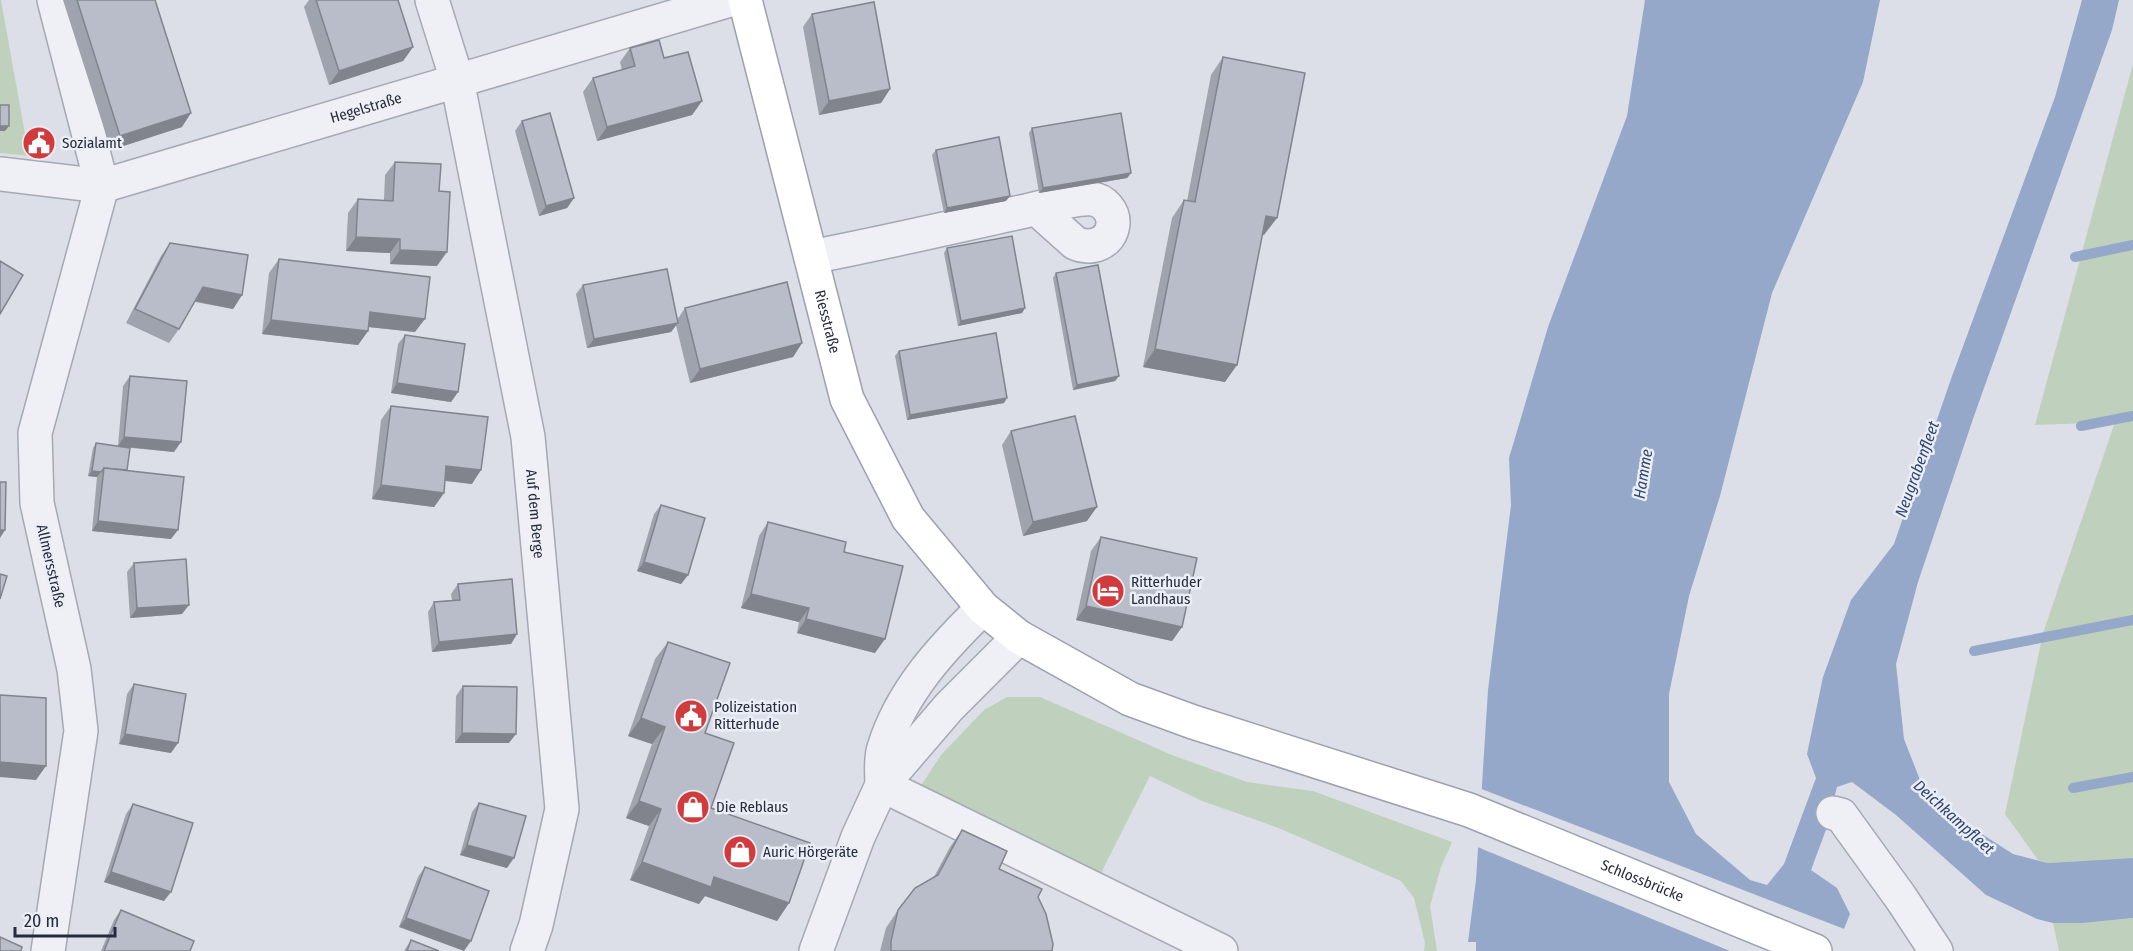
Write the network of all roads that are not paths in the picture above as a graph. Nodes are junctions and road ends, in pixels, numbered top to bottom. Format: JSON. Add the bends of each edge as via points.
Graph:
{"nodes":[{"id":1,"x":54,"y":0,"type":"edge"},
{"id":2,"x":432,"y":0,"type":"edge"},
{"id":3,"x":729,"y":0,"type":"edge"},
{"id":4,"x":745,"y":0,"type":"edge"},
{"id":5,"x":457,"y":80,"type":"junction"},
{"id":6,"x":0,"y":174,"type":"edge"},
{"id":7,"x":102,"y":186,"type":"junction"},
{"id":8,"x":1037,"y":209,"type":"dead end"},
{"id":9,"x":811,"y":257,"type":"junction"},
{"id":10,"x":983,"y":608,"type":"junction"},
{"id":11,"x":1019,"y":637,"type":"junction"},
{"id":12,"x":882,"y":785,"type":"junction"},
{"id":13,"x":1833,"y":813,"type":"dead end"},
{"id":14,"x":48,"y":951,"type":"edge"},
{"id":15,"x":527,"y":951,"type":"edge"},
{"id":16,"x":816,"y":951,"type":"edge"},
{"id":17,"x":1221,"y":951,"type":"edge"},
{"id":18,"x":1815,"y":951,"type":"edge"},
{"id":19,"x":1936,"y":951,"type":"edge"}],
"edges":[{"from":1,"to":7,"type":"street"},
{"from":2,"to":5,"type":"street","name":"Auf dem Berge"},
{"from":3,"to":5,"type":"street","name":"Hegelstraße"},
{"from":4,"to":9,"type":"main road","name":"Riesstraße"},
{"from":5,"to":7,"type":"street","name":"Hegelstraße"},
{"from":5,"to":15,"type":"street","name":"Auf dem Berge","via":[[528,437],[562,809]]},
{"from":6,"to":7,"type":"street","name":"Hegelstraße"},
{"from":7,"to":14,"type":"street","name":"Allmersstraße","via":[[34,433],[37,503],[74,669],[81,731]]},
{"from":8,"to":9,"type":"street"},
{"from":9,"to":10,"type":"main road","name":"Riesstraße","via":[[847,399],[908,518]]},
{"from":10,"to":11,"type":"main road","name":"Riesstraße"},
{"from":10,"to":12,"type":"street","via":[[944,647],[904,700],[883,750]]},
{"from":11,"to":12,"type":"street","via":[[949,706]]},
{"from":11,"to":18,"type":"main road","name":"Schlossbrücke","via":[[1130,699],[1469,810]]},
{"from":12,"to":16,"type":"street","via":[[858,837]]},
{"from":12,"to":17,"type":"street"},
{"from":13,"to":19,"type":"street","via":[[1841,815]]}]}
